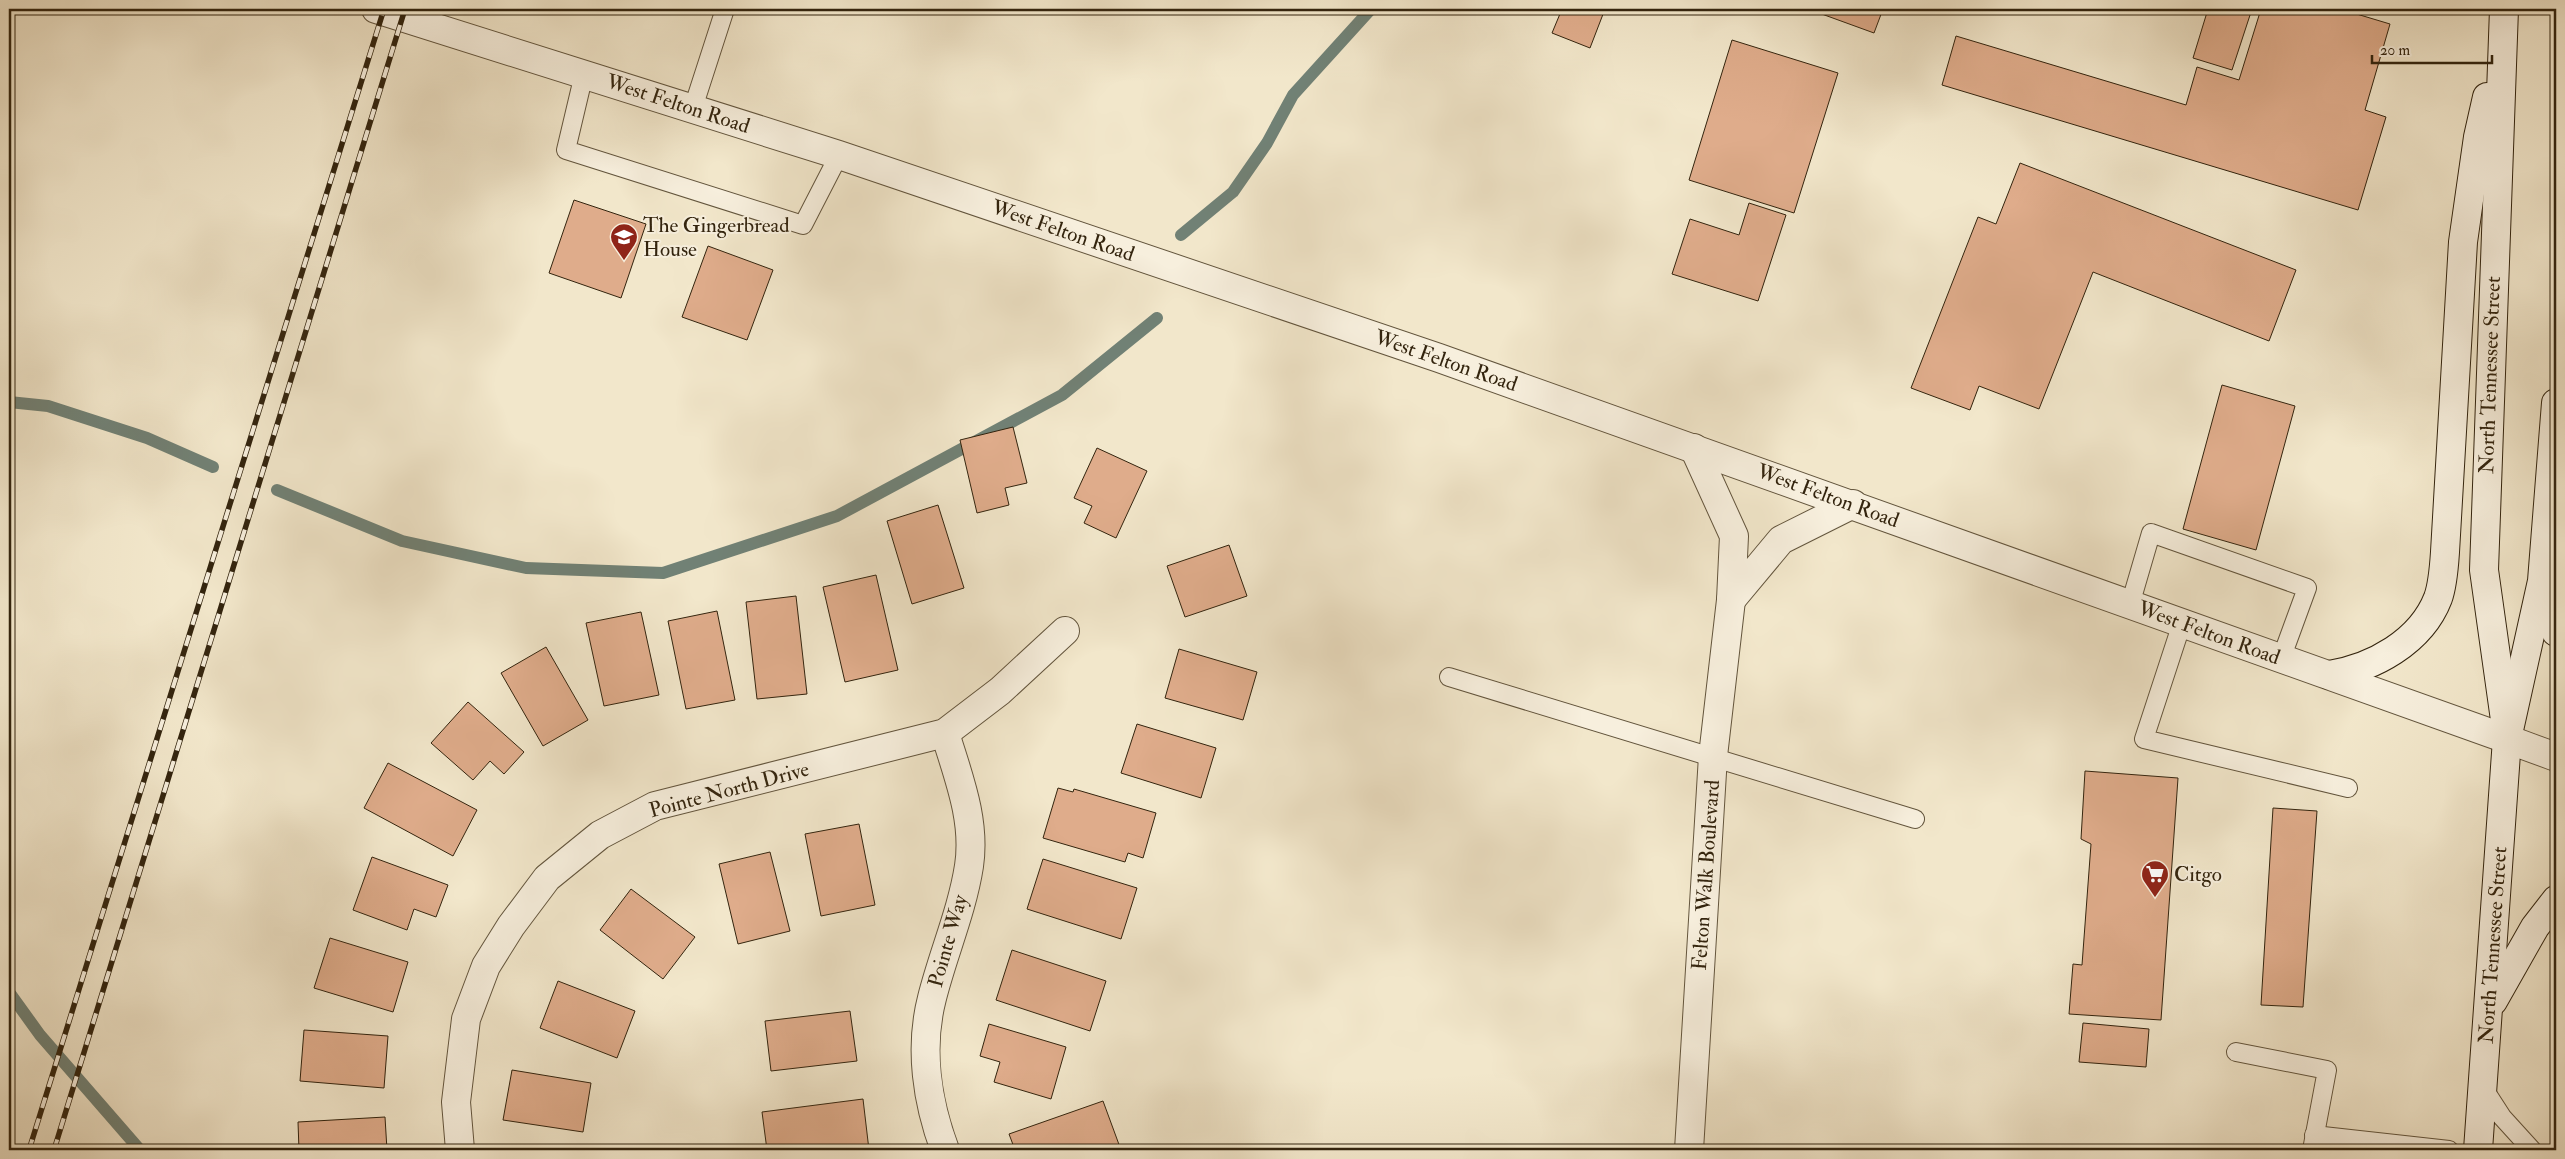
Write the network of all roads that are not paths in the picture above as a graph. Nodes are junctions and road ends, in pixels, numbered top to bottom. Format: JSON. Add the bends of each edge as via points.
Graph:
{"nodes":[{"id":1,"x":376,"y":9,"type":"edge"},
{"id":2,"x":724,"y":9,"type":"edge"},
{"id":3,"x":2504,"y":9,"type":"edge"},
{"id":4,"x":2501,"y":55,"type":"junction"},
{"id":5,"x":584,"y":74,"type":"junction"},
{"id":6,"x":693,"y":108,"type":"junction"},
{"id":7,"x":839,"y":155,"type":"junction"},
{"id":8,"x":2556,"y":412,"type":"edge"},
{"id":9,"x":1694,"y":448,"type":"junction"},
{"id":10,"x":1853,"y":504,"type":"junction"},
{"id":11,"x":2542,"y":581,"type":"junction"},
{"id":12,"x":1731,"y":600,"type":"junction"},
{"id":13,"x":2130,"y":605,"type":"junction"},
{"id":14,"x":2182,"y":623,"type":"junction"},
{"id":15,"x":1065,"y":631,"type":"dead end"},
{"id":16,"x":2556,"y":632,"type":"edge"},
{"id":17,"x":2281,"y":659,"type":"junction"},
{"id":18,"x":2328,"y":675,"type":"junction"},
{"id":19,"x":1449,"y":677,"type":"dead end"},
{"id":20,"x":946,"y":733,"type":"junction"},
{"id":21,"x":2507,"y":739,"type":"junction"},
{"id":22,"x":1714,"y":756,"type":"junction"},
{"id":23,"x":2556,"y":757,"type":"edge"},
{"id":24,"x":2348,"y":788,"type":"dead end"},
{"id":25,"x":1915,"y":819,"type":"dead end"},
{"id":26,"x":2556,"y":900,"type":"edge"},
{"id":27,"x":2488,"y":1008,"type":"junction"},
{"id":28,"x":2236,"y":1052,"type":"dead end"},
{"id":29,"x":2482,"y":1086,"type":"junction"},
{"id":30,"x":2313,"y":1142,"type":"edge"},
{"id":31,"x":460,"y":1150,"type":"edge"},
{"id":32,"x":945,"y":1150,"type":"edge"},
{"id":33,"x":1689,"y":1150,"type":"edge"},
{"id":34,"x":2449,"y":1150,"type":"edge"},
{"id":35,"x":2478,"y":1150,"type":"edge"},
{"id":36,"x":2532,"y":1150,"type":"edge"}],
"edges":[{"from":1,"to":5,"type":"street","name":"West Felton Road"},
{"from":2,"to":6,"type":"lane"},
{"from":3,"to":4,"type":"street","name":"North Tennessee Street"},
{"from":4,"to":18,"type":"street","via":[[2478,137],[2463,242],[2446,552],[2438,596],[2422,626],[2406,641],[2368,665]]},
{"from":4,"to":21,"type":"street","name":"North Tennessee Street","via":[[2484,570]]},
{"from":5,"to":6,"type":"street","name":"West Felton Road"},
{"from":5,"to":7,"type":"lane","via":[[566,150],[803,225]]},
{"from":6,"to":7,"type":"street","name":"West Felton Road"},
{"from":7,"to":9,"type":"street","name":"West Felton Road"},
{"from":8,"to":11,"type":"street","name":"North Tennessee Street"},
{"from":9,"to":10,"type":"street","name":"West Felton Road"},
{"from":9,"to":12,"type":"street","name":"Felton Walk Boulevard","via":[[1734,536]]},
{"from":10,"to":12,"type":"street","via":[[1781,540]]},
{"from":10,"to":13,"type":"street","name":"West Felton Road"},
{"from":11,"to":16,"type":"street"},
{"from":11,"to":21,"type":"street","name":"North Tennessee Street"},
{"from":12,"to":22,"type":"street","name":"Felton Walk Boulevard"},
{"from":13,"to":14,"type":"street","name":"West Felton Road"},
{"from":13,"to":17,"type":"lane","via":[[2151,533],[2307,588]]},
{"from":14,"to":17,"type":"street","name":"West Felton Road"},
{"from":14,"to":24,"type":"lane","via":[[2144,739]]},
{"from":15,"to":20,"type":"street","name":"Pointe North Drive","via":[[1000,691]]},
{"from":17,"to":18,"type":"street","name":"West Felton Road"},
{"from":18,"to":21,"type":"street","name":"West Felton Road"},
{"from":19,"to":22,"type":"lane"},
{"from":20,"to":31,"type":"street","name":"Pointe North Drive","via":[[655,806],[600,835],[547,878],[486,966],[466,1019],[456,1102]]},
{"from":20,"to":32,"type":"street","name":"Pointe Way","via":[[969,814],[969,865],[931,999],[925,1046],[928,1092]]},
{"from":21,"to":23,"type":"street","name":"West Felton Road"},
{"from":21,"to":27,"type":"street","name":"North Tennessee Street"},
{"from":22,"to":25,"type":"lane"},
{"from":22,"to":33,"type":"street","name":"Felton Walk Boulevard"},
{"from":26,"to":27,"type":"street","via":[[2535,928]]},
{"from":27,"to":29,"type":"street","name":"North Tennessee Street"},
{"from":28,"to":30,"type":"lane","via":[[2327,1070]]},
{"from":29,"to":35,"type":"street","name":"North Tennessee Street"},
{"from":29,"to":36,"type":"lane","via":[[2502,1117]]},
{"from":30,"to":34,"type":"lane"}]}
